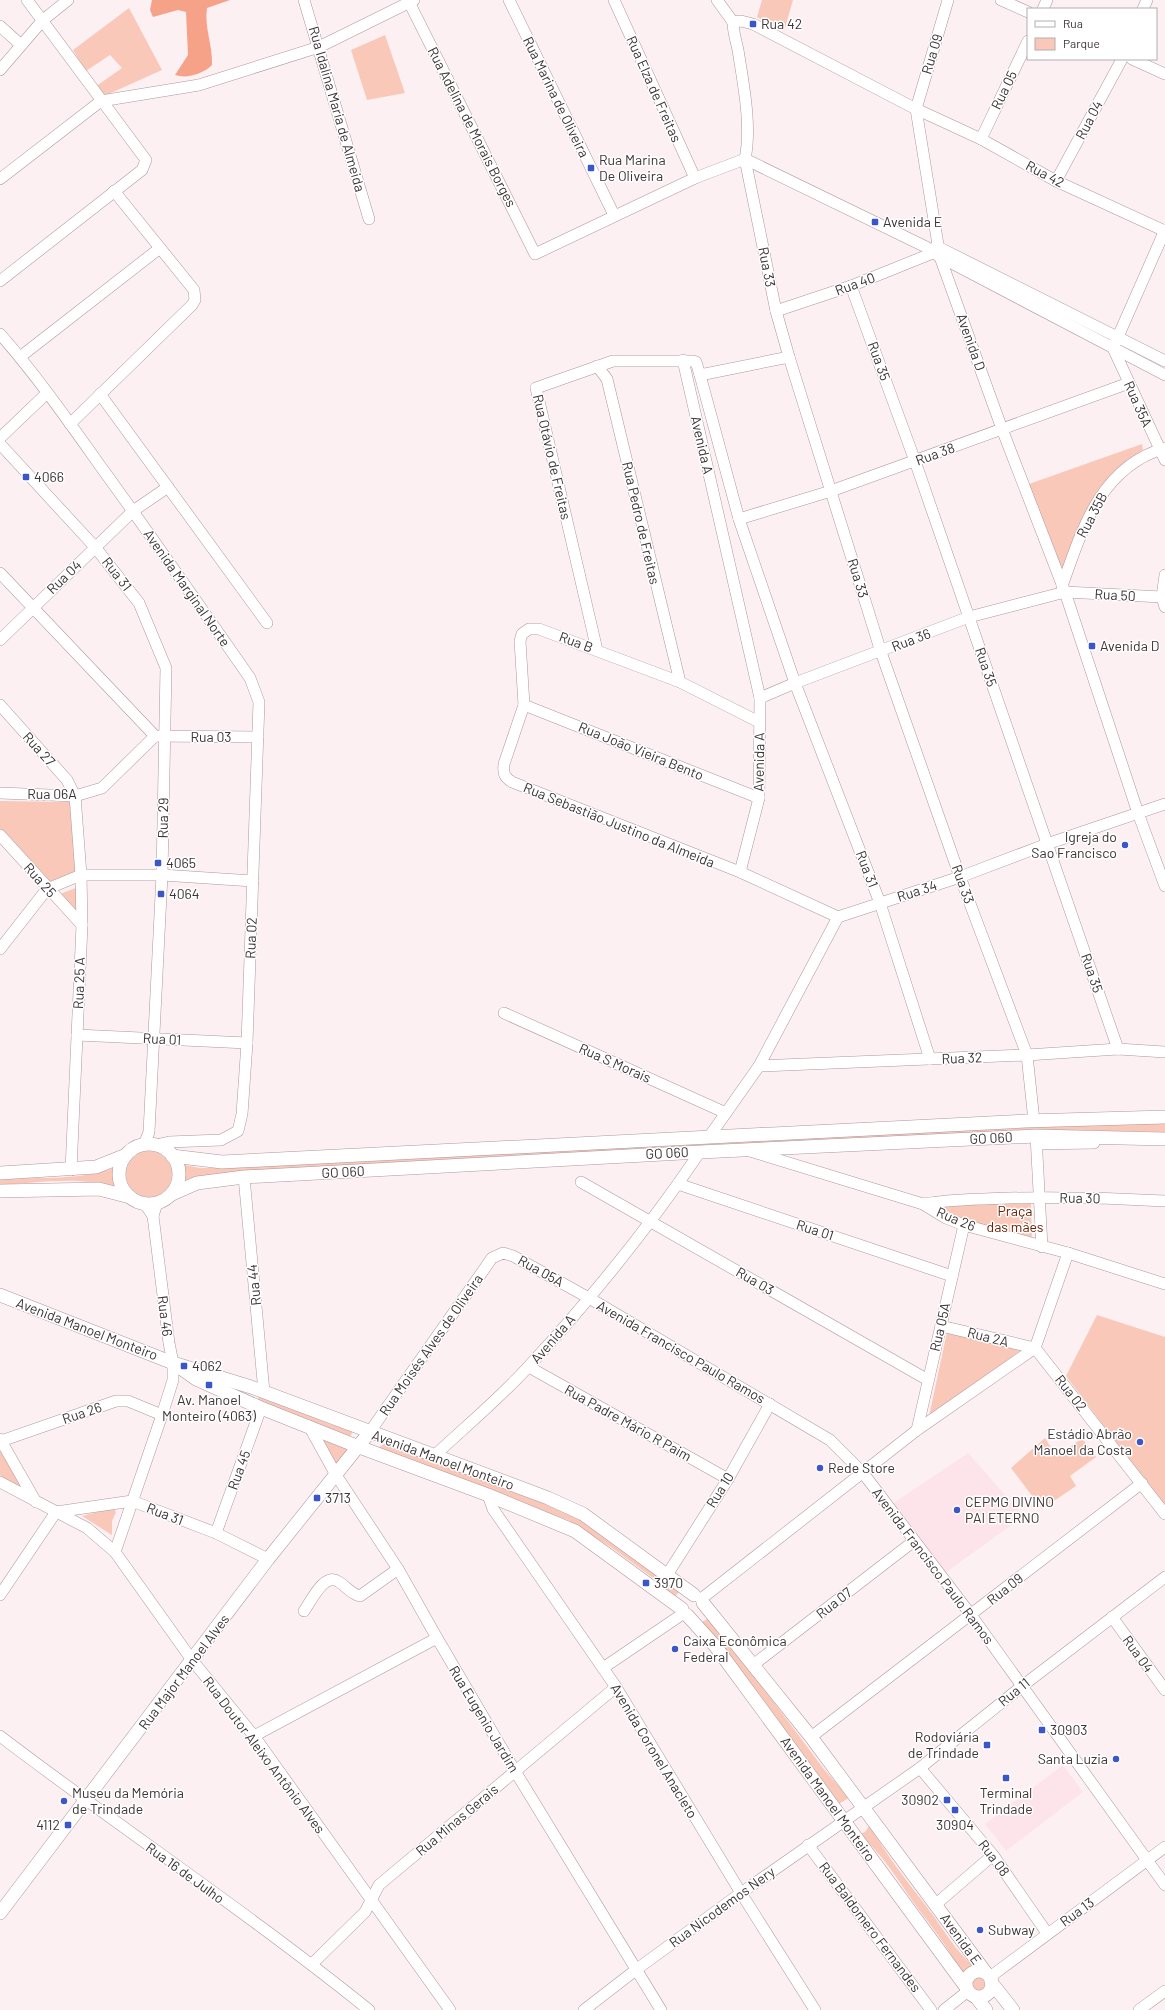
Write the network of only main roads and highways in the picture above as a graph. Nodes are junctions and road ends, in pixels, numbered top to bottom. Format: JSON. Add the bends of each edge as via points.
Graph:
{"nodes":[{"id":1,"x":1165,"y":1117,"type":"edge"},
{"id":2,"x":1165,"y":1139,"type":"edge"},
{"id":3,"x":170,"y":1150,"type":"junction"},
{"id":4,"x":126,"y":1155,"type":"junction"},
{"id":5,"x":0,"y":1173,"type":"edge"},
{"id":6,"x":0,"y":1191,"type":"edge"},
{"id":7,"x":172,"y":1194,"type":"junction"},
{"id":8,"x":130,"y":1197,"type":"junction"},
{"id":9,"x":0,"y":1295,"type":"edge"},
{"id":10,"x":173,"y":1363,"type":"junction"},
{"id":11,"x":250,"y":1387,"type":"junction"},
{"id":12,"x":245,"y":1401,"type":"junction"},
{"id":13,"x":369,"y":1433,"type":"junction"},
{"id":14,"x":359,"y":1447,"type":"junction"},
{"id":15,"x":699,"y":1599,"type":"junction"},
{"id":16,"x":684,"y":1612,"type":"junction"},
{"id":17,"x":935,"y":1905,"type":"joint"},
{"id":18,"x":0,"y":1913,"type":"edge"},
{"id":19,"x":989,"y":1978,"type":"junction"},
{"id":20,"x":970,"y":1992,"type":"junction"},
{"id":21,"x":986,"y":2010,"type":"edge"},
{"id":22,"x":1013,"y":2010,"type":"edge"}],
"edges":[{"from":1,"to":3,"type":"main road","name":"GO 060","via":[[1034,1121],[222,1162]]},
{"from":2,"to":7,"type":"main road","name":"GO 060","via":[[1113,1137],[747,1150],[244,1177],[197,1183]]},
{"from":3,"to":4,"type":"main road","via":[[151,1145],[132,1149]]},
{"from":3,"to":7,"type":"main road","via":[[178,1168],[178,1178]]},
{"from":4,"to":5,"type":"main road","via":[[96,1167]]},
{"from":4,"to":8,"type":"main road","via":[[119,1173],[124,1191]]},
{"from":6,"to":8,"type":"main road","via":[[99,1189]]},
{"from":7,"to":8,"type":"main road","via":[[151,1203]]},
{"from":9,"to":10,"type":"main road","name":"Avenida Manoel Monteiro"},
{"from":10,"to":11,"type":"main road","name":"Avenida Manoel Monteiro"},
{"from":10,"to":12,"type":"main road","name":"Avenida Manoel Monteiro","via":[[196,1380]]},
{"from":11,"to":12,"type":"main road"},
{"from":11,"to":13,"type":"main road","name":"Avenida Manoel Monteiro"},
{"from":12,"to":14,"type":"main road","name":"Avenida Manoel Monteiro"},
{"from":13,"to":14,"type":"main road","name":"Rua Major Manoel Alves"},
{"from":13,"to":15,"type":"main road","name":"Avenida Manoel Monteiro","via":[[548,1498],[583,1514]]},
{"from":14,"to":16,"type":"main road","name":"Avenida Manoel Monteiro","via":[[488,1495],[575,1531]]},
{"from":14,"to":18,"type":"main road","name":"Rua Major Manoel Alves","via":[[268,1559]]},
{"from":15,"to":16,"type":"main road","via":[[684,1599]]},
{"from":15,"to":16,"type":"main road","via":[[702,1611],[699,1615]]},
{"from":15,"to":17,"type":"main road","name":"Avenida Manoel Monteiro","via":[[811,1737]]},
{"from":16,"to":20,"type":"main road","name":"Avenida Manoel Monteiro","via":[[716,1647]]},
{"from":17,"to":19,"type":"main road","name":"Avenida E"},
{"from":19,"to":20,"type":"main road","via":[[989,1991],[986,1995]]},
{"from":19,"to":20,"type":"main road","via":[[976,1971],[972,1973],[968,1977]]},
{"from":19,"to":22,"type":"main road"},
{"from":20,"to":21,"type":"main road","name":"Avenida Manoel Monteiro"}]}
